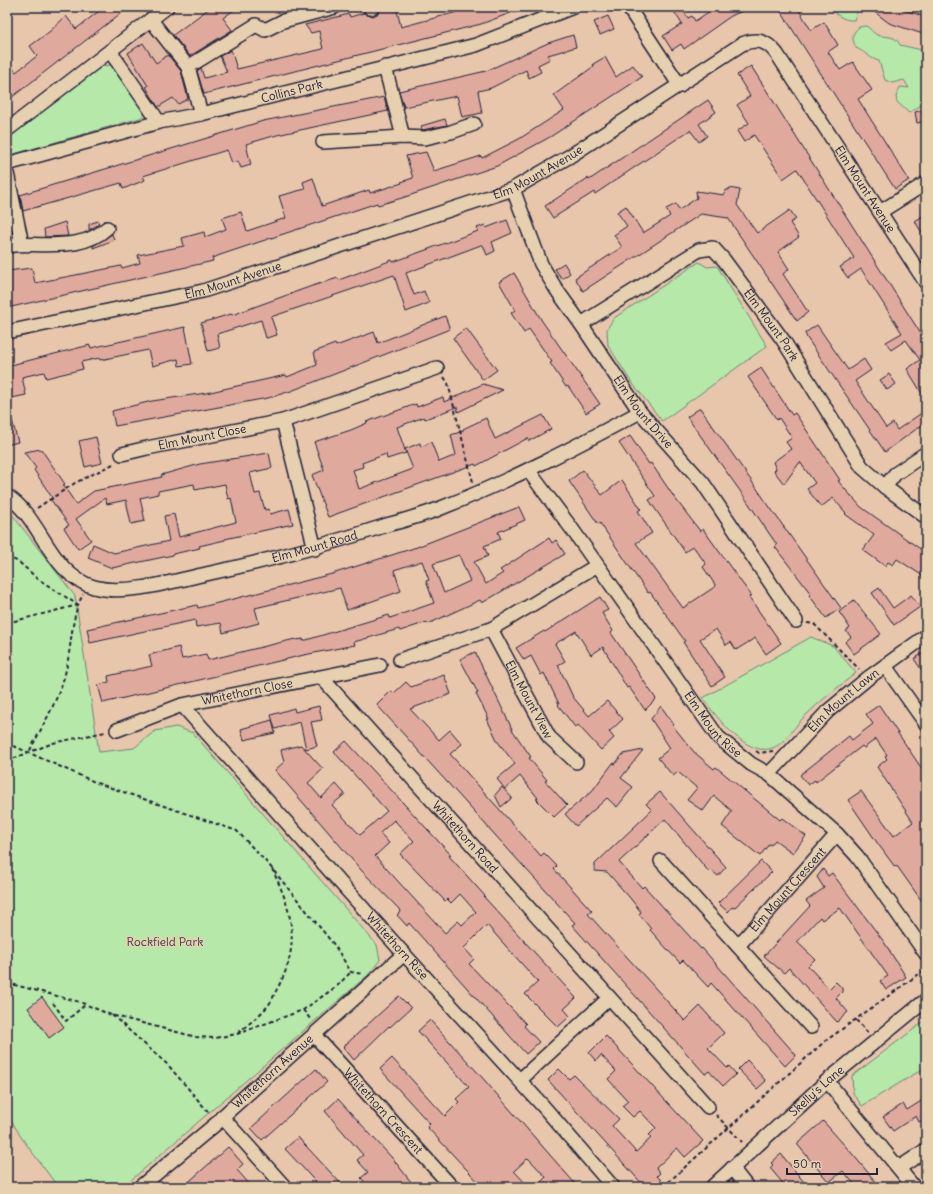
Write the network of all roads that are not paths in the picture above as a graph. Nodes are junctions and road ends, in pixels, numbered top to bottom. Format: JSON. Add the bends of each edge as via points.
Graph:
{"nodes":[{"id":1,"x":167,"y":7,"type":"edge"},
{"id":2,"x":335,"y":7,"type":"edge"},
{"id":3,"x":574,"y":7,"type":"edge"},
{"id":4,"x":628,"y":7,"type":"edge"},
{"id":5,"x":151,"y":20,"type":"junction"},
{"id":6,"x":110,"y":51,"type":"junction"},
{"id":7,"x":188,"y":67,"type":"junction"},
{"id":8,"x":385,"y":67,"type":"junction"},
{"id":9,"x":680,"y":86,"type":"junction"},
{"id":10,"x":201,"y":114,"type":"junction"},
{"id":11,"x":159,"y":122,"type":"junction"},
{"id":12,"x":474,"y":124,"type":"dead end"},
{"id":13,"x":7,"y":130,"type":"edge"},
{"id":14,"x":403,"y":137,"type":"junction"},
{"id":15,"x":324,"y":142,"type":"dead end"},
{"id":16,"x":7,"y":164,"type":"edge"},
{"id":17,"x":7,"y":173,"type":"edge"},
{"id":18,"x":926,"y":183,"type":"edge"},
{"id":19,"x":513,"y":189,"type":"junction"},
{"id":20,"x":880,"y":212,"type":"junction"},
{"id":21,"x":107,"y":228,"type":"dead end"},
{"id":22,"x":22,"y":244,"type":"junction"},
{"id":23,"x":7,"y":246,"type":"edge"},
{"id":24,"x":926,"y":283,"type":"edge"},
{"id":25,"x":581,"y":324,"type":"junction"},
{"id":26,"x":7,"y":332,"type":"edge"},
{"id":27,"x":437,"y":368,"type":"road end"},
{"id":28,"x":640,"y":412,"type":"junction"},
{"id":29,"x":283,"y":421,"type":"junction"},
{"id":30,"x":926,"y":453,"type":"edge"},
{"id":31,"x":122,"y":454,"type":"road end"},
{"id":32,"x":528,"y":470,"type":"junction"},
{"id":33,"x":885,"y":487,"type":"junction"},
{"id":34,"x":7,"y":496,"type":"edge"},
{"id":35,"x":926,"y":517,"type":"edge"},
{"id":36,"x":315,"y":549,"type":"junction"},
{"id":37,"x":596,"y":566,"type":"junction"},
{"id":38,"x":796,"y":621,"type":"road end"},
{"id":39,"x":491,"y":629,"type":"junction"},
{"id":40,"x":926,"y":636,"type":"edge"},
{"id":41,"x":400,"y":660,"type":"dead end"},
{"id":42,"x":380,"y":665,"type":"dead end"},
{"id":43,"x":885,"y":666,"type":"junction"},
{"id":44,"x":322,"y":678,"type":"junction"},
{"id":45,"x":182,"y":705,"type":"junction"},
{"id":46,"x":926,"y":724,"type":"edge"},
{"id":47,"x":117,"y":730,"type":"road end"},
{"id":48,"x":576,"y":762,"type":"dead end"},
{"id":49,"x":769,"y":774,"type":"junction"},
{"id":50,"x":837,"y":834,"type":"junction"},
{"id":51,"x":660,"y":861,"type":"dead end"},
{"id":52,"x":738,"y":946,"type":"junction"},
{"id":53,"x":404,"y":954,"type":"junction"},
{"id":54,"x":926,"y":954,"type":"edge"},
{"id":55,"x":609,"y":998,"type":"junction"},
{"id":56,"x":926,"y":1000,"type":"edge"},
{"id":57,"x":811,"y":1027,"type":"dead end"},
{"id":58,"x":314,"y":1035,"type":"junction"},
{"id":59,"x":520,"y":1080,"type":"junction"},
{"id":60,"x":827,"y":1081,"type":"junction"},
{"id":61,"x":708,"y":1107,"type":"road end"},
{"id":62,"x":219,"y":1120,"type":"junction"},
{"id":63,"x":926,"y":1150,"type":"edge"},
{"id":64,"x":732,"y":1168,"type":"junction"},
{"id":65,"x":899,"y":1168,"type":"junction"},
{"id":66,"x":140,"y":1187,"type":"edge"},
{"id":67,"x":285,"y":1187,"type":"edge"},
{"id":68,"x":452,"y":1187,"type":"edge"},
{"id":69,"x":613,"y":1187,"type":"edge"},
{"id":70,"x":712,"y":1187,"type":"edge"},
{"id":71,"x":747,"y":1187,"type":"edge"},
{"id":72,"x":914,"y":1187,"type":"edge"}],
"edges":[{"from":1,"to":5,"type":"street"},
{"from":2,"to":7,"type":"street","via":[[283,21],[264,30],[256,25]]},
{"from":3,"to":8,"type":"street","name":"Collins Park","via":[[476,45]]},
{"from":4,"to":9,"type":"street"},
{"from":5,"to":6,"type":"street"},
{"from":5,"to":7,"type":"street"},
{"from":6,"to":11,"type":"street"},
{"from":6,"to":13,"type":"street"},
{"from":7,"to":10,"type":"street"},
{"from":8,"to":10,"type":"street","name":"Collins Park"},
{"from":8,"to":14,"type":"street"},
{"from":9,"to":19,"type":"street","name":"Elm Mount Avenue"},
{"from":9,"to":20,"type":"street","name":"Elm Mount Avenue","via":[[742,44],[756,40],[764,41],[770,45]]},
{"from":10,"to":11,"type":"street","name":"Collins Park"},
{"from":11,"to":16,"type":"street","name":"Collins Park"},
{"from":12,"to":14,"type":"street","via":[[425,138]]},
{"from":14,"to":15,"type":"street"},
{"from":17,"to":22,"type":"street"},
{"from":18,"to":20,"type":"street"},
{"from":19,"to":25,"type":"street","name":"Elm Mount Drive","via":[[541,264]]},
{"from":19,"to":26,"type":"street","name":"Elm Mount Avenue","via":[[203,291]]},
{"from":20,"to":24,"type":"street","name":"Elm Mount Avenue"},
{"from":21,"to":22,"type":"street","via":[[86,240],[70,244]]},
{"from":22,"to":23,"type":"street"},
{"from":25,"to":28,"type":"street","name":"Elm Mount Drive"},
{"from":25,"to":33,"type":"street","name":"Elm Mount Park","via":[[699,250],[713,248],[783,340],[862,468]]},
{"from":27,"to":29,"type":"street","name":"Elm Mount Close"},
{"from":28,"to":32,"type":"street","name":"Elm Mount Road"},
{"from":28,"to":38,"type":"street","name":"Elm Mount Drive","via":[[703,483]]},
{"from":29,"to":31,"type":"street","name":"Elm Mount Close"},
{"from":29,"to":36,"type":"street"},
{"from":30,"to":33,"type":"street","via":[[895,474]]},
{"from":32,"to":36,"type":"street","name":"Elm Mount Road","via":[[440,508]]},
{"from":32,"to":37,"type":"street","name":"Elm Mount Rise"},
{"from":33,"to":35,"type":"street","name":"Elm Mount Park"},
{"from":34,"to":36,"type":"street","name":"Elm Mount Road","via":[[14,500],[26,515],[59,563],[72,576],[94,587],[122,590],[163,584]]},
{"from":37,"to":39,"type":"street"},
{"from":37,"to":49,"type":"street","name":"Elm Mount Rise","via":[[718,737],[751,764]]},
{"from":39,"to":41,"type":"street"},
{"from":39,"to":48,"type":"street","name":"Elm Mount View","via":[[550,737]]},
{"from":40,"to":43,"type":"street","name":"Elm Mount Lawn"},
{"from":42,"to":44,"type":"street","name":"Whitethorn Close"},
{"from":43,"to":46,"type":"street"},
{"from":43,"to":49,"type":"street","name":"Elm Mount Lawn","via":[[828,711]]},
{"from":44,"to":45,"type":"street","name":"Whitethorn Close"},
{"from":44,"to":55,"type":"street","name":"Whitethorn Road"},
{"from":45,"to":47,"type":"street","name":"Whitethorn Close"},
{"from":45,"to":53,"type":"street","name":"Whitethorn Rise"},
{"from":49,"to":50,"type":"street","name":"Elm Mount Rise"},
{"from":50,"to":52,"type":"street","name":"Elm Mount Crescent"},
{"from":50,"to":54,"type":"street","name":"Elm Mount Rise","via":[[857,856]]},
{"from":51,"to":52,"type":"street"},
{"from":52,"to":57,"type":"street"},
{"from":53,"to":58,"type":"street","name":"Whitethorn Avenue"},
{"from":53,"to":59,"type":"street","name":"Whitethorn Rise"},
{"from":55,"to":59,"type":"street"},
{"from":55,"to":61,"type":"street","name":"Whitethorn Road"},
{"from":56,"to":60,"type":"street","name":"Skelly's Lane"},
{"from":58,"to":62,"type":"street","name":"Whitethorn Avenue"},
{"from":58,"to":68,"type":"street","name":"Whitethorn Crescent"},
{"from":59,"to":69,"type":"street","name":"Whitethorn Rise"},
{"from":60,"to":64,"type":"street","name":"Skelly's Lane"},
{"from":60,"to":65,"type":"street"},
{"from":62,"to":66,"type":"street","name":"Whitethorn Avenue"},
{"from":62,"to":67,"type":"street"},
{"from":63,"to":65,"type":"street"},
{"from":64,"to":70,"type":"street","name":"Skelly's Lane"},
{"from":64,"to":71,"type":"street"},
{"from":65,"to":72,"type":"street"}]}
